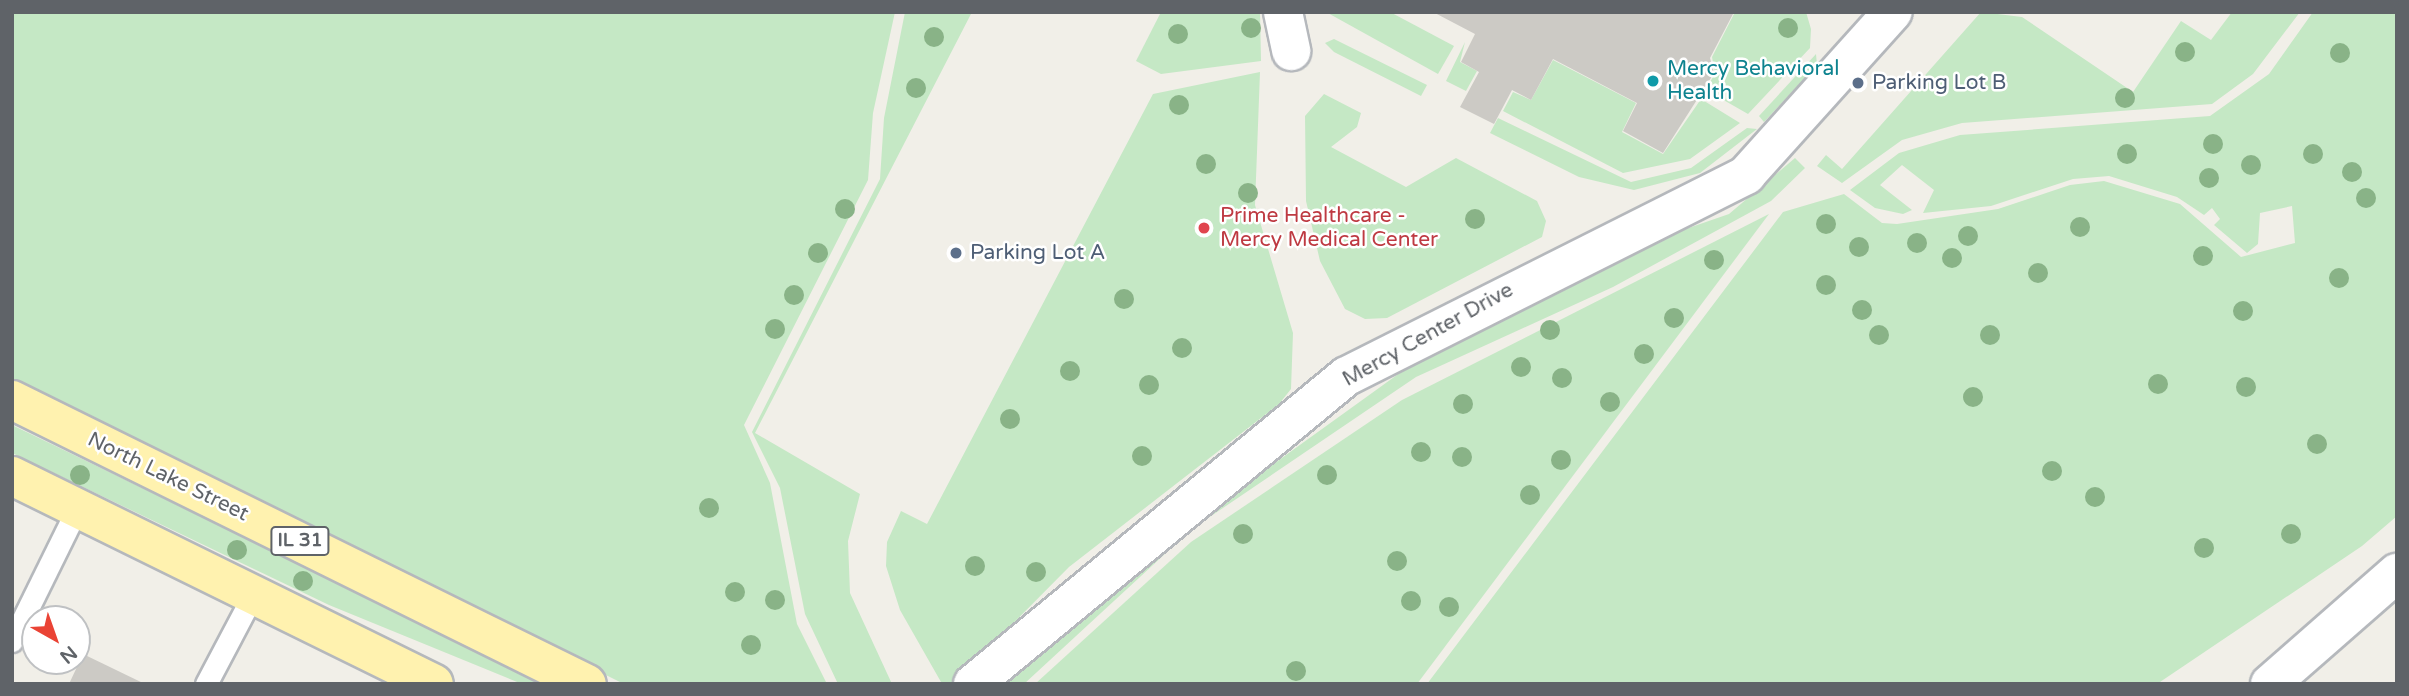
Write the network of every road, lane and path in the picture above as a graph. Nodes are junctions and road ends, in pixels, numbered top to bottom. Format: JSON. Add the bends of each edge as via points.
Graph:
{"nodes":[{"id":1,"x":1283,"y":12,"type":"edge"},
{"id":2,"x":1893,"y":12,"type":"edge"},
{"id":3,"x":1290,"y":51,"type":"dead end"},
{"id":4,"x":12,"y":400,"type":"edge"},
{"id":5,"x":12,"y":476,"type":"edge"},
{"id":6,"x":78,"y":507,"type":"junction"},
{"id":7,"x":2397,"y":573,"type":"edge"},
{"id":8,"x":254,"y":593,"type":"junction"},
{"id":9,"x":12,"y":641,"type":"edge"},
{"id":10,"x":413,"y":679,"type":"edge"},
{"id":11,"x":206,"y":684,"type":"edge"},
{"id":12,"x":587,"y":684,"type":"edge"},
{"id":13,"x":973,"y":684,"type":"edge"},
{"id":14,"x":2270,"y":684,"type":"edge"}],
"edges":[{"from":1,"to":3,"type":"street"},
{"from":2,"to":13,"type":"street","name":"Mercy Center Drive","via":[[1746,175],[1347,376]]},
{"from":4,"to":12,"type":"main road","name":"North Lake Street","number":"IL 31"},
{"from":5,"to":6,"type":"main road"},
{"from":6,"to":8,"type":"main road"},
{"from":6,"to":9,"type":"lane"},
{"from":7,"to":14,"type":"street"},
{"from":8,"to":10,"type":"main road"},
{"from":8,"to":11,"type":"lane"}]}
